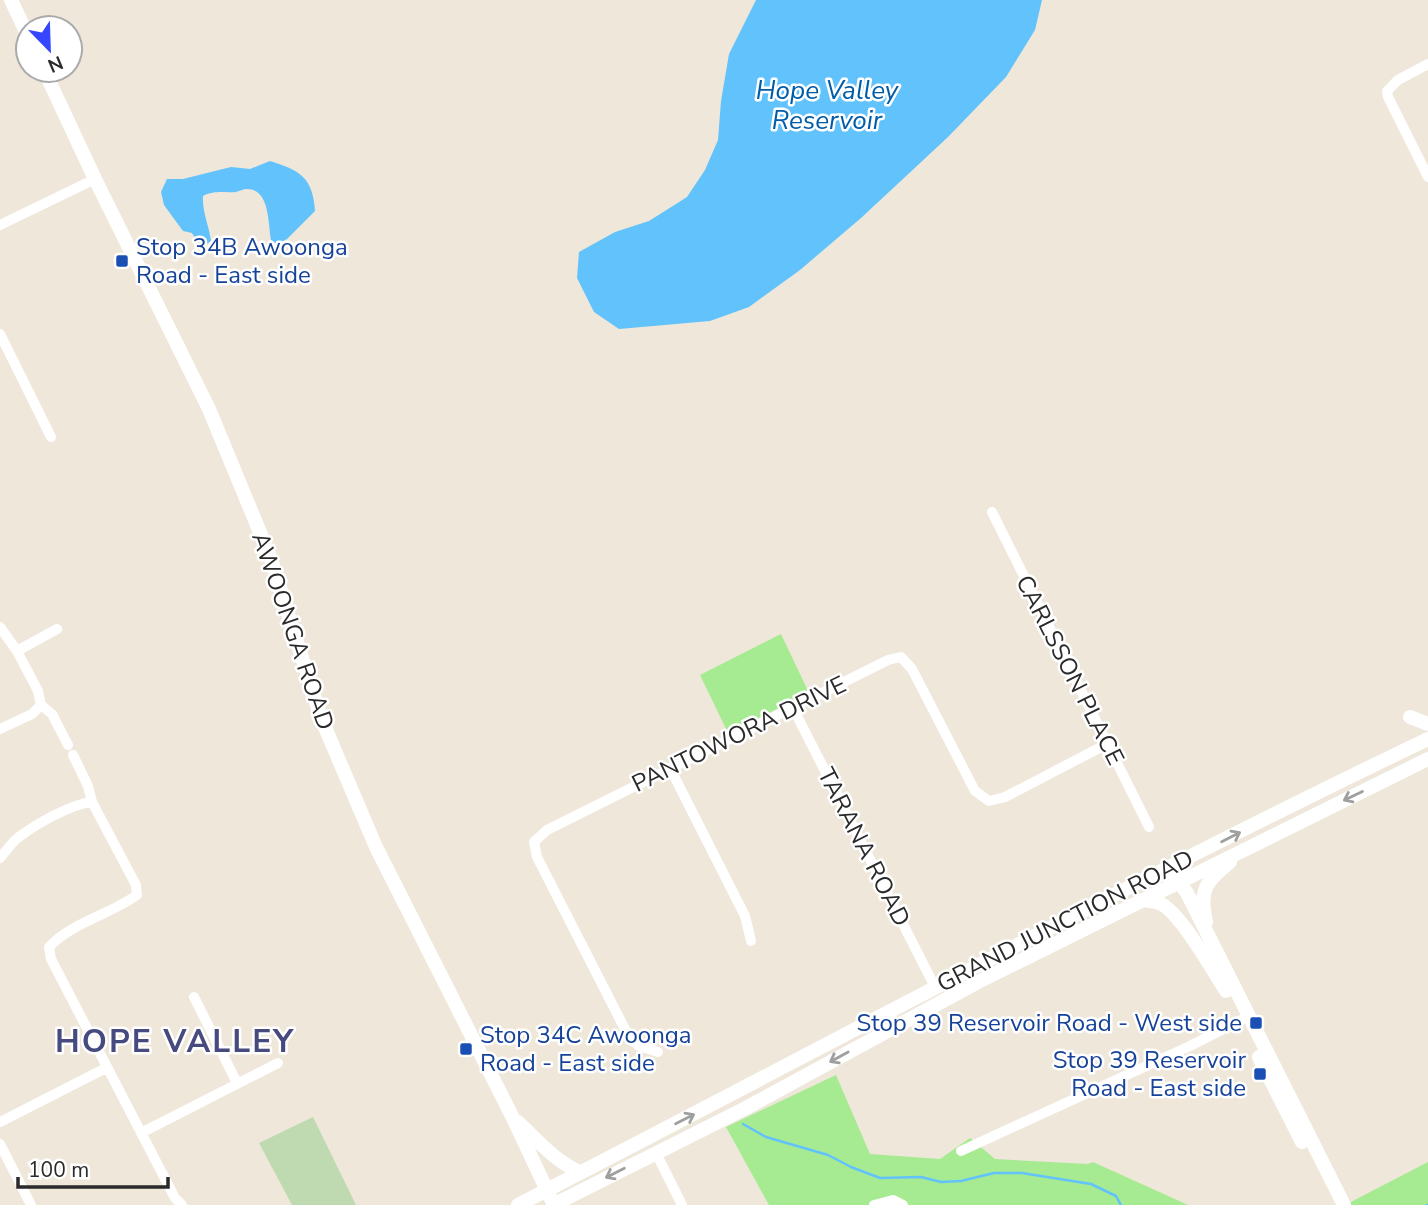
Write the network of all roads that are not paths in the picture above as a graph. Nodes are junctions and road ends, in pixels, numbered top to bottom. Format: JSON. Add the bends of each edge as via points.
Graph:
{"nodes":[{"id":1,"x":1428,"y":64,"type":"edge"},
{"id":2,"x":51,"y":84,"type":"edge"},
{"id":3,"x":1428,"y":177,"type":"edge"},
{"id":4,"x":95,"y":179,"type":"junction"},
{"id":5,"x":0,"y":225,"type":"edge"},
{"id":6,"x":0,"y":334,"type":"edge"},
{"id":7,"x":51,"y":437,"type":"dead end"},
{"id":8,"x":992,"y":512,"type":"dead end"},
{"id":9,"x":0,"y":627,"type":"edge"},
{"id":10,"x":57,"y":629,"type":"dead end"},
{"id":11,"x":18,"y":651,"type":"junction"},
{"id":12,"x":41,"y":705,"type":"junction"},
{"id":13,"x":793,"y":708,"type":"junction"},
{"id":14,"x":1410,"y":717,"type":"dead end"},
{"id":15,"x":1428,"y":724,"type":"edge"},
{"id":16,"x":0,"y":729,"type":"edge"},
{"id":17,"x":1424,"y":741,"type":"edge"},
{"id":18,"x":1107,"y":744,"type":"junction"},
{"id":19,"x":1406,"y":750,"type":"junction"},
{"id":20,"x":1428,"y":758,"type":"edge"},
{"id":21,"x":1414,"y":766,"type":"junction"},
{"id":22,"x":670,"y":768,"type":"junction"},
{"id":23,"x":92,"y":802,"type":"junction"},
{"id":24,"x":1149,"y":827,"type":"dead end"},
{"id":25,"x":1250,"y":846,"type":"junction"},
{"id":26,"x":0,"y":858,"type":"edge"},
{"id":27,"x":1170,"y":868,"type":"junction"},
{"id":28,"x":1177,"y":883,"type":"junction"},
{"id":29,"x":1143,"y":900,"type":"junction"},
{"id":30,"x":1210,"y":939,"type":"junction"},
{"id":31,"x":751,"y":941,"type":"dead end"},
{"id":32,"x":978,"y":982,"type":"junction"},
{"id":33,"x":934,"y":987,"type":"junction"},
{"id":34,"x":1226,"y":990,"type":"junction"},
{"id":35,"x":194,"y":997,"type":"dead end"},
{"id":36,"x":920,"y":1013,"type":"junction"},
{"id":37,"x":1245,"y":1018,"type":"junction"},
{"id":38,"x":658,"y":1052,"type":"dead end"},
{"id":39,"x":278,"y":1063,"type":"dead end"},
{"id":40,"x":106,"y":1068,"type":"junction"},
{"id":41,"x":237,"y":1083,"type":"junction"},
{"id":42,"x":512,"y":1116,"type":"junction"},
{"id":43,"x":0,"y":1122,"type":"edge"},
{"id":44,"x":141,"y":1133,"type":"junction"},
{"id":45,"x":0,"y":1144,"type":"edge"},
{"id":46,"x":961,"y":1150,"type":"dead end"},
{"id":47,"x":656,"y":1153,"type":"junction"},
{"id":48,"x":580,"y":1172,"type":"junction"},
{"id":49,"x":547,"y":1190,"type":"junction"},
{"id":50,"x":31,"y":1205,"type":"edge"},
{"id":51,"x":182,"y":1205,"type":"edge"},
{"id":52,"x":518,"y":1205,"type":"edge"},
{"id":53,"x":554,"y":1205,"type":"edge"},
{"id":54,"x":682,"y":1205,"type":"edge"},
{"id":55,"x":874,"y":1205,"type":"edge"},
{"id":56,"x":903,"y":1205,"type":"edge"},
{"id":57,"x":1334,"y":1205,"type":"edge"},
{"id":58,"x":1344,"y":1205,"type":"edge"}],
"edges":[{"from":1,"to":3,"type":"street","via":[[1398,80],[1387,92]]},
{"from":2,"to":4,"type":"main road","name":"AWOONGA ROAD"},
{"from":4,"to":5,"type":"street"},
{"from":4,"to":42,"type":"main road","name":"AWOONGA ROAD","via":[[214,421],[271,559],[321,718],[376,847]]},
{"from":6,"to":7,"type":"street"},
{"from":8,"to":18,"type":"street","name":"CARLSSON PLACE"},
{"from":9,"to":11,"type":"street"},
{"from":10,"to":11,"type":"street"},
{"from":11,"to":12,"type":"street"},
{"from":12,"to":16,"type":"street"},
{"from":12,"to":23,"type":"street","via":[[52,714]]},
{"from":13,"to":18,"type":"street","name":"PANTOWORA DRIVE","via":[[901,657],[912,669],[975,791],[989,801]]},
{"from":13,"to":22,"type":"street","name":"PANTOWORA DRIVE"},
{"from":13,"to":33,"type":"street","name":"TARANA ROAD"},
{"from":14,"to":15,"type":"main road"},
{"from":17,"to":19,"type":"main road","name":"GRAND JUNCTION ROAD"},
{"from":17,"to":20,"type":"main road"},
{"from":18,"to":24,"type":"street","name":"CARLSSON PLACE"},
{"from":19,"to":21,"type":"main road"},
{"from":27,"to":19,"type":"main road","name":"GRAND JUNCTION ROAD","one_way":true},
{"from":20,"to":21,"type":"main road","name":"GRAND JUNCTION ROAD"},
{"from":21,"to":25,"type":"main road","name":"GRAND JUNCTION ROAD","one_way":true},
{"from":22,"to":31,"type":"street","via":[[745,916]]},
{"from":22,"to":38,"type":"street","name":"PANTOWORA DRIVE","via":[[547,830],[534,842],[537,857],[629,1037]]},
{"from":23,"to":26,"type":"street","via":[[30,829]]},
{"from":23,"to":40,"type":"street","via":[[137,895],[61,935],[48,947]]},
{"from":25,"to":28,"type":"main road","name":"GRAND JUNCTION ROAD"},
{"from":25,"to":30,"type":"main road","via":[[1204,888]]},
{"from":27,"to":28,"type":"main road"},
{"from":27,"to":33,"type":"main road","name":"GRAND JUNCTION ROAD"},
{"from":28,"to":29,"type":"main road","name":"GRAND JUNCTION ROAD"},
{"from":28,"to":30,"type":"main road","via":[[1187,893]]},
{"from":28,"to":34,"type":"main road","via":[[1179,897]]},
{"from":29,"to":32,"type":"main road","name":"GRAND JUNCTION ROAD"},
{"from":29,"to":34,"type":"main road","via":[[1161,903],[1169,910]]},
{"from":30,"to":37,"type":"main road"},
{"from":32,"to":33,"type":"main road","via":[[950,989]]},
{"from":32,"to":36,"type":"main road","name":"GRAND JUNCTION ROAD"},
{"from":33,"to":36,"type":"main road"},
{"from":48,"to":33,"type":"main road","name":"GRAND JUNCTION ROAD","one_way":true},
{"from":34,"to":37,"type":"main road"},
{"from":35,"to":41,"type":"street"},
{"from":36,"to":47,"type":"main road","name":"GRAND JUNCTION ROAD","one_way":true},
{"from":37,"to":46,"type":"street"},
{"from":37,"to":57,"type":"main road"},
{"from":37,"to":58,"type":"main road"},
{"from":39,"to":41,"type":"street"},
{"from":40,"to":43,"type":"street"},
{"from":40,"to":44,"type":"street"},
{"from":41,"to":44,"type":"street"},
{"from":42,"to":48,"type":"main road","via":[[556,1158]]},
{"from":42,"to":49,"type":"main road","name":"AWOONGA ROAD"},
{"from":44,"to":51,"type":"street"},
{"from":45,"to":50,"type":"street"},
{"from":47,"to":53,"type":"main road","name":"GRAND JUNCTION ROAD","one_way":true},
{"from":47,"to":54,"type":"street"},
{"from":48,"to":49,"type":"main road","name":"GRAND JUNCTION ROAD"},
{"from":49,"to":52,"type":"main road","name":"GRAND JUNCTION ROAD"},
{"from":49,"to":53,"type":"main road","name":"AWOONGA ROAD"},
{"from":55,"to":56,"type":"street","via":[[893,1200]]}]}
